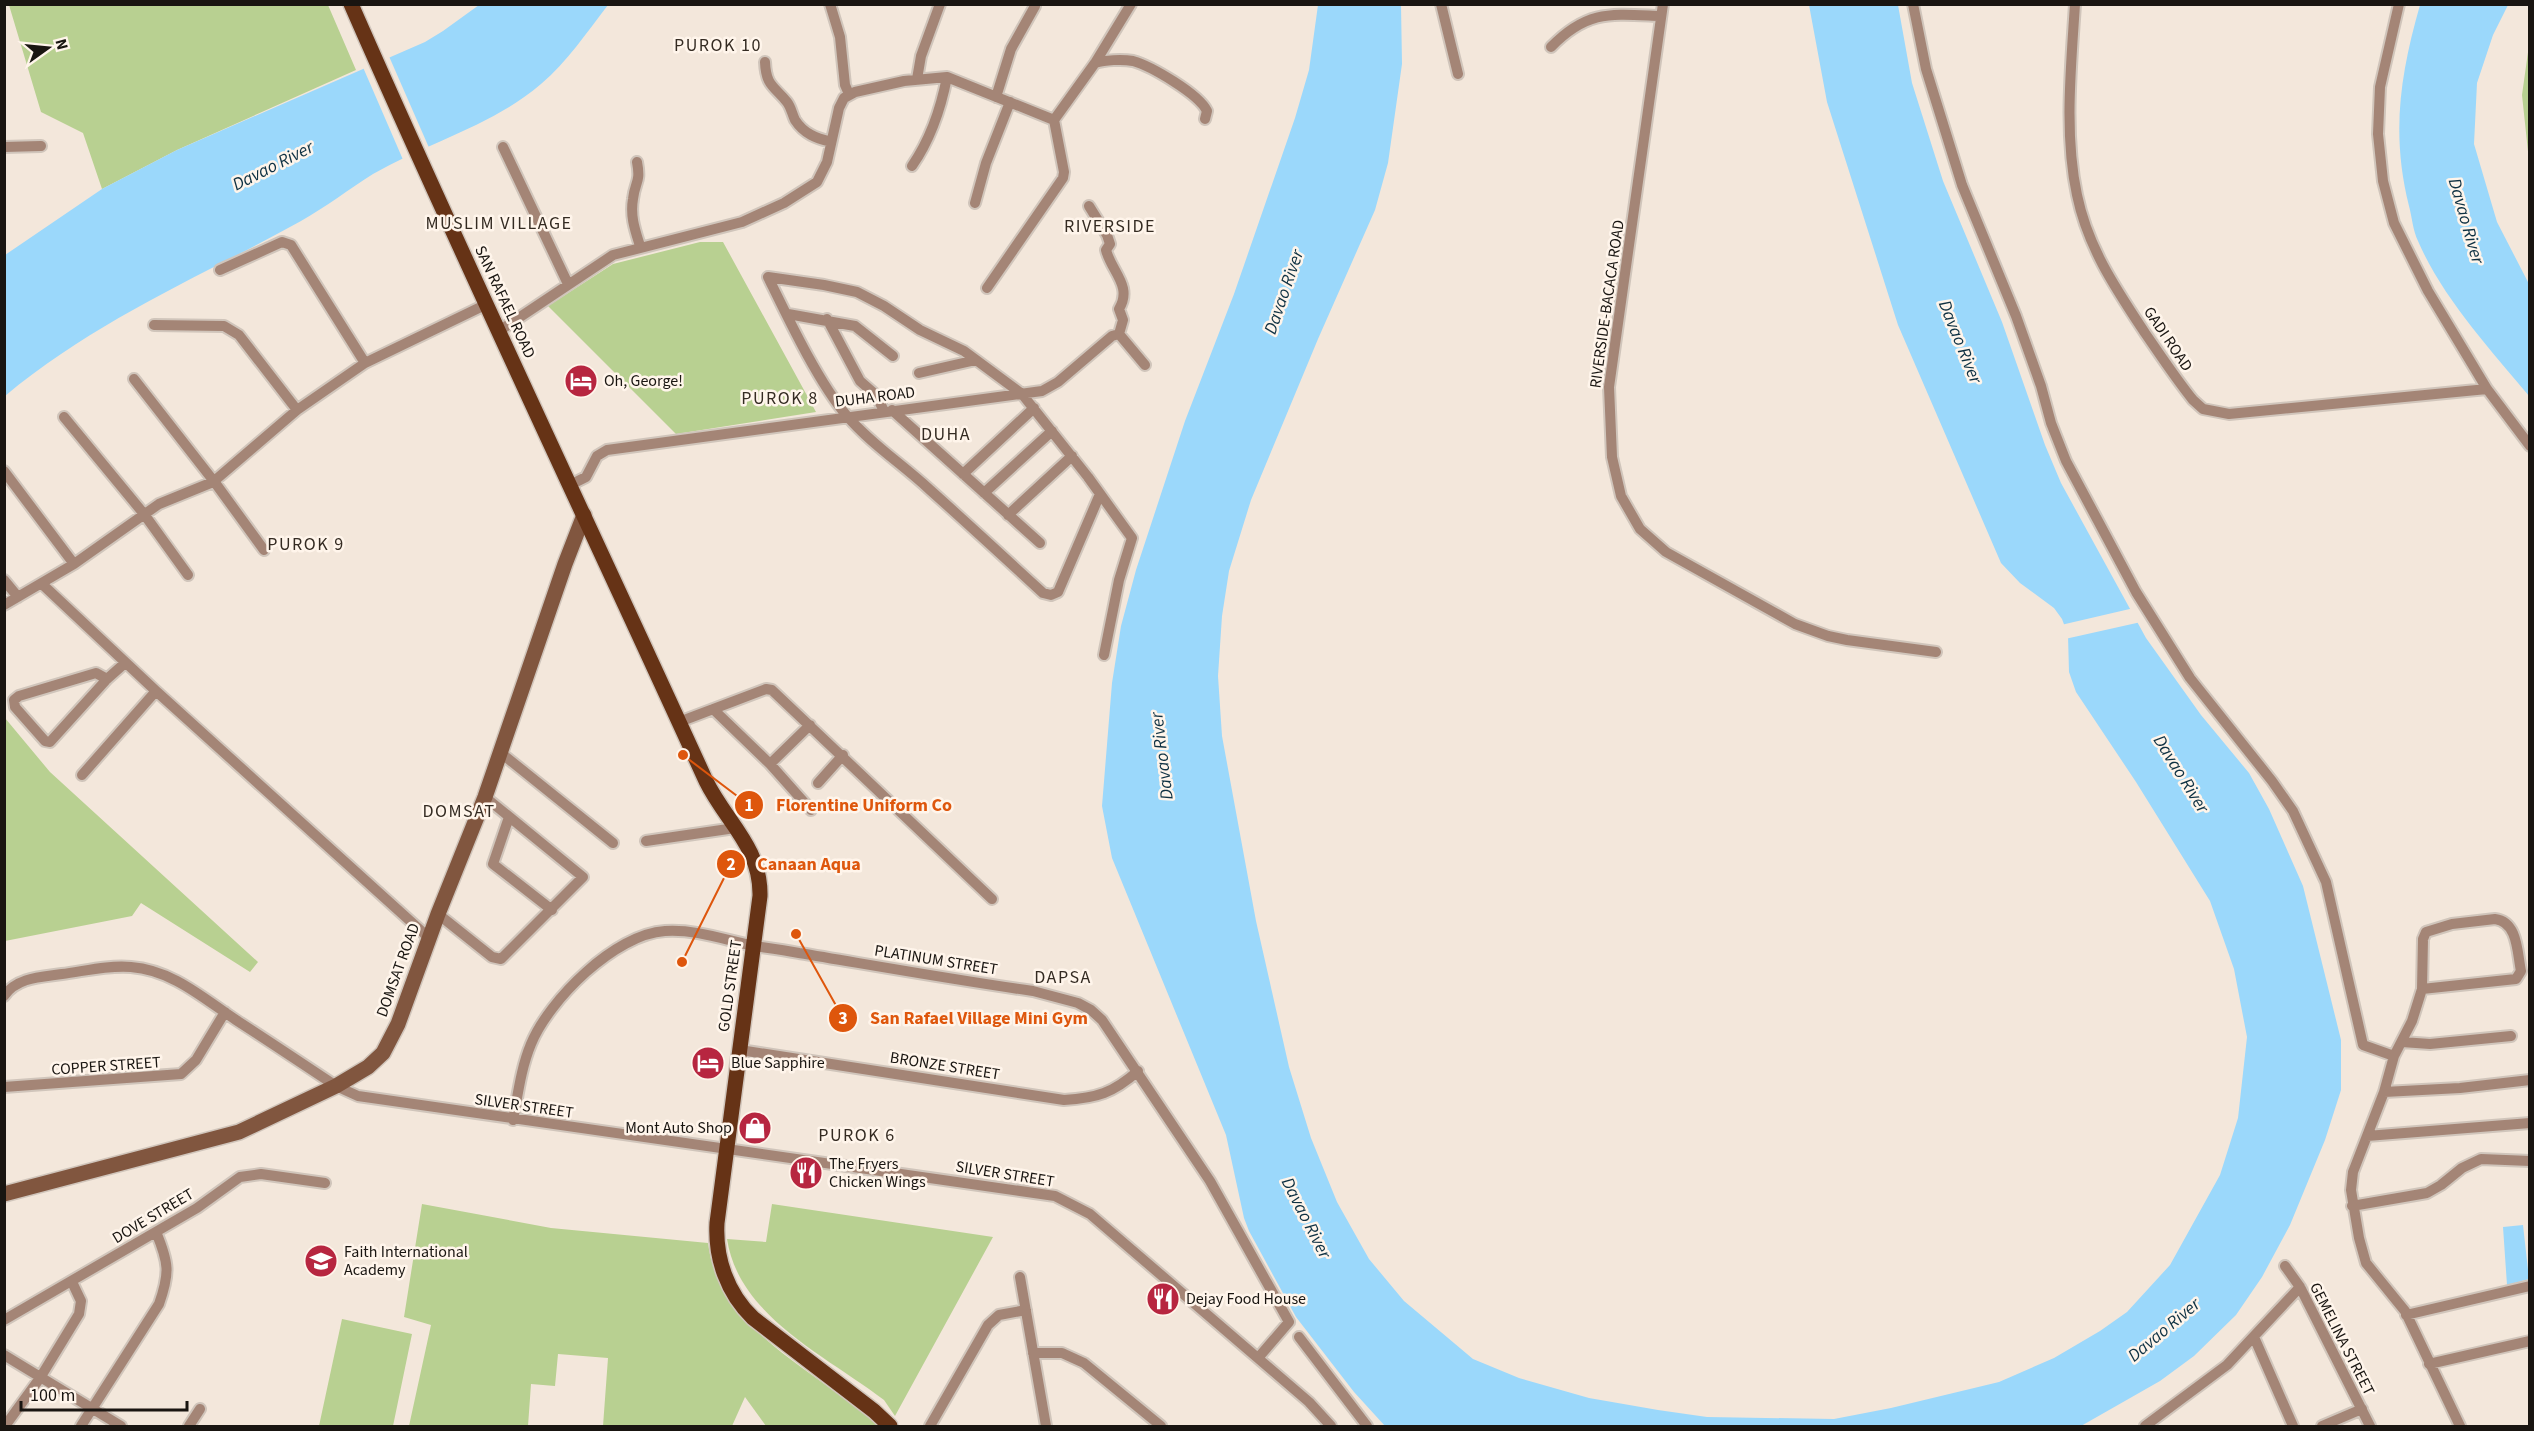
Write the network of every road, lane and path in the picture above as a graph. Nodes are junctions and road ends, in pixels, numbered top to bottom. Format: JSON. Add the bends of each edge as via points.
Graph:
{"nodes":[{"id":1,"x":351,"y":4,"type":"edge"},
{"id":2,"x":831,"y":4,"type":"edge"},
{"id":3,"x":940,"y":4,"type":"edge"},
{"id":4,"x":1131,"y":4,"type":"edge"},
{"id":5,"x":1442,"y":4,"type":"edge"},
{"id":6,"x":1913,"y":4,"type":"edge"},
{"id":7,"x":2075,"y":4,"type":"edge"},
{"id":8,"x":2399,"y":4,"type":"edge"},
{"id":9,"x":1035,"y":6,"type":"edge"},
{"id":10,"x":1662,"y":10,"type":"edge"},
{"id":11,"x":1551,"y":47,"type":"dead end"},
{"id":12,"x":765,"y":62,"type":"dead end"},
{"id":13,"x":1095,"y":63,"type":"junction"},
{"id":14,"x":1458,"y":74,"type":"dead end"},
{"id":15,"x":946,"y":77,"type":"junction"},
{"id":16,"x":917,"y":79,"type":"junction"},
{"id":17,"x":849,"y":94,"type":"junction"},
{"id":18,"x":996,"y":97,"type":"junction"},
{"id":19,"x":1010,"y":102,"type":"junction"},
{"id":20,"x":1205,"y":119,"type":"dead end"},
{"id":21,"x":1054,"y":120,"type":"junction"},
{"id":22,"x":831,"y":142,"type":"junction"},
{"id":23,"x":40,"y":146,"type":"dead end"},
{"id":24,"x":4,"y":147,"type":"edge"},
{"id":25,"x":503,"y":147,"type":"dead end"},
{"id":26,"x":637,"y":162,"type":"dead end"},
{"id":27,"x":912,"y":166,"type":"dead end"},
{"id":28,"x":975,"y":203,"type":"dead end"},
{"id":29,"x":1089,"y":206,"type":"dead end"},
{"id":30,"x":640,"y":246,"type":"junction"},
{"id":31,"x":220,"y":270,"type":"dead end"},
{"id":32,"x":568,"y":284,"type":"junction"},
{"id":33,"x":987,"y":288,"type":"dead end"},
{"id":34,"x":487,"y":304,"type":"junction"},
{"id":35,"x":788,"y":314,"type":"junction"},
{"id":36,"x":827,"y":320,"type":"junction"},
{"id":37,"x":153,"y":325,"type":"dead end"},
{"id":38,"x":499,"y":331,"type":"junction"},
{"id":39,"x":1119,"y":333,"type":"junction"},
{"id":40,"x":893,"y":356,"type":"dead end"},
{"id":41,"x":976,"y":360,"type":"junction"},
{"id":42,"x":365,"y":363,"type":"junction"},
{"id":43,"x":1145,"y":365,"type":"dead end"},
{"id":44,"x":919,"y":373,"type":"dead end"},
{"id":45,"x":134,"y":379,"type":"dead end"},
{"id":46,"x":2487,"y":389,"type":"junction"},
{"id":47,"x":1022,"y":394,"type":"junction"},
{"id":48,"x":1034,"y":408,"type":"junction"},
{"id":49,"x":297,"y":410,"type":"junction"},
{"id":50,"x":888,"y":410,"type":"junction"},
{"id":51,"x":847,"y":416,"type":"junction"},
{"id":52,"x":64,"y":417,"type":"dead end"},
{"id":53,"x":1052,"y":431,"type":"junction"},
{"id":54,"x":2529,"y":446,"type":"edge"},
{"id":55,"x":1072,"y":456,"type":"junction"},
{"id":56,"x":4,"y":471,"type":"edge"},
{"id":57,"x":963,"y":474,"type":"junction"},
{"id":58,"x":213,"y":482,"type":"junction"},
{"id":59,"x":570,"y":485,"type":"junction"},
{"id":60,"x":984,"y":493,"type":"junction"},
{"id":61,"x":1100,"y":494,"type":"junction"},
{"id":62,"x":144,"y":514,"type":"junction"},
{"id":63,"x":584,"y":515,"type":"junction"},
{"id":64,"x":1008,"y":515,"type":"junction"},
{"id":65,"x":1040,"y":543,"type":"dead end"},
{"id":66,"x":264,"y":550,"type":"dead end"},
{"id":67,"x":74,"y":564,"type":"junction"},
{"id":68,"x":188,"y":575,"type":"dead end"},
{"id":69,"x":4,"y":580,"type":"edge"},
{"id":70,"x":42,"y":584,"type":"junction"},
{"id":71,"x":18,"y":597,"type":"junction"},
{"id":72,"x":4,"y":605,"type":"edge"},
{"id":73,"x":1936,"y":652,"type":"dead end"},
{"id":74,"x":1104,"y":655,"type":"dead end"},
{"id":75,"x":125,"y":663,"type":"junction"},
{"id":76,"x":106,"y":679,"type":"junction"},
{"id":77,"x":156,"y":691,"type":"junction"},
{"id":78,"x":713,"y":709,"type":"junction"},
{"id":79,"x":679,"y":722,"type":"junction"},
{"id":80,"x":810,"y":725,"type":"junction"},
{"id":81,"x":501,"y":753,"type":"junction"},
{"id":82,"x":843,"y":755,"type":"junction"},
{"id":83,"x":770,"y":765,"type":"junction"},
{"id":84,"x":82,"y":775,"type":"dead end"},
{"id":85,"x":818,"y":783,"type":"dead end"},
{"id":86,"x":485,"y":797,"type":"junction"},
{"id":87,"x":811,"y":810,"type":"dead end"},
{"id":88,"x":509,"y":817,"type":"junction"},
{"id":89,"x":735,"y":828,"type":"junction"},
{"id":90,"x":646,"y":841,"type":"dead end"},
{"id":91,"x":614,"y":843,"type":"dead end"},
{"id":92,"x":992,"y":899,"type":"dead end"},
{"id":93,"x":552,"y":910,"type":"junction"},
{"id":94,"x":438,"y":914,"type":"junction"},
{"id":95,"x":429,"y":938,"type":"junction"},
{"id":96,"x":754,"y":945,"type":"junction"},
{"id":97,"x":2422,"y":989,"type":"junction"},
{"id":98,"x":4,"y":996,"type":"edge"},
{"id":99,"x":225,"y":1012,"type":"junction"},
{"id":100,"x":2511,"y":1036,"type":"dead end"},
{"id":101,"x":2402,"y":1042,"type":"junction"},
{"id":102,"x":740,"y":1050,"type":"junction"},
{"id":103,"x":2394,"y":1056,"type":"junction"},
{"id":104,"x":1138,"y":1071,"type":"junction"},
{"id":105,"x":2529,"y":1080,"type":"edge"},
{"id":106,"x":336,"y":1086,"type":"junction"},
{"id":107,"x":4,"y":1087,"type":"edge"},
{"id":108,"x":2384,"y":1092,"type":"junction"},
{"id":109,"x":513,"y":1120,"type":"junction"},
{"id":110,"x":2529,"y":1123,"type":"edge"},
{"id":111,"x":2367,"y":1136,"type":"junction"},
{"id":112,"x":726,"y":1148,"type":"junction"},
{"id":113,"x":2529,"y":1161,"type":"edge"},
{"id":114,"x":325,"y":1183,"type":"dead end"},
{"id":115,"x":4,"y":1194,"type":"edge"},
{"id":116,"x":2352,"y":1206,"type":"junction"},
{"id":117,"x":156,"y":1232,"type":"junction"},
{"id":118,"x":2285,"y":1266,"type":"dead end"},
{"id":119,"x":1020,"y":1277,"type":"dead end"},
{"id":120,"x":72,"y":1282,"type":"junction"},
{"id":121,"x":2529,"y":1286,"type":"edge"},
{"id":122,"x":2300,"y":1287,"type":"junction"},
{"id":123,"x":1026,"y":1310,"type":"junction"},
{"id":124,"x":2406,"y":1315,"type":"junction"},
{"id":125,"x":4,"y":1320,"type":"edge"},
{"id":126,"x":1299,"y":1337,"type":"dead end"},
{"id":127,"x":2254,"y":1337,"type":"junction"},
{"id":128,"x":2529,"y":1341,"type":"edge"},
{"id":129,"x":1033,"y":1353,"type":"junction"},
{"id":130,"x":4,"y":1355,"type":"edge"},
{"id":131,"x":1258,"y":1358,"type":"junction"},
{"id":132,"x":2429,"y":1364,"type":"junction"},
{"id":133,"x":39,"y":1378,"type":"junction"},
{"id":134,"x":2362,"y":1408,"type":"junction"},
{"id":135,"x":201,"y":1409,"type":"dead end"},
{"id":136,"x":92,"y":1410,"type":"junction"},
{"id":137,"x":5,"y":1426,"type":"edge"},
{"id":138,"x":81,"y":1426,"type":"edge"},
{"id":139,"x":121,"y":1426,"type":"edge"},
{"id":140,"x":189,"y":1426,"type":"edge"},
{"id":141,"x":890,"y":1426,"type":"edge"},
{"id":142,"x":930,"y":1426,"type":"edge"},
{"id":143,"x":1046,"y":1426,"type":"edge"},
{"id":144,"x":1161,"y":1426,"type":"edge"},
{"id":145,"x":1331,"y":1426,"type":"edge"},
{"id":146,"x":1367,"y":1426,"type":"edge"},
{"id":147,"x":2145,"y":1426,"type":"edge"},
{"id":148,"x":2293,"y":1426,"type":"edge"},
{"id":149,"x":2322,"y":1426,"type":"edge"},
{"id":150,"x":2370,"y":1426,"type":"edge"},
{"id":151,"x":2460,"y":1426,"type":"edge"}],
"edges":[{"from":1,"to":34,"type":"main road","name":"SAN RAFAEL ROAD","via":[[420,164]]},
{"from":2,"to":17,"type":"street"},
{"from":3,"to":16,"type":"street"},
{"from":4,"to":13,"type":"street"},
{"from":5,"to":14,"type":"street"},
{"from":6,"to":103,"type":"street","via":[[1926,69],[1962,185],[2016,316],[2066,461],[2136,592],[2190,678],[2293,811],[2326,882],[2363,1045]]},
{"from":7,"to":46,"type":"street","name":"GADI ROAD","via":[[2070,125],[2077,194],[2085,224],[2113,285],[2193,400],[2203,409],[2229,414]]},
{"from":8,"to":46,"type":"street","via":[[2380,87],[2378,134],[2383,181],[2394,223],[2428,291]]},
{"from":9,"to":18,"type":"street","via":[[1011,49]]},
{"from":10,"to":11,"type":"street","via":[[1595,16],[1567,31]]},
{"from":10,"to":73,"type":"street","name":"RIVERSIDE-BACACA ROAD","via":[[1609,387],[1612,457],[1621,496],[1640,529],[1666,552],[1795,624],[1847,640]]},
{"from":12,"to":22,"type":"street","via":[[768,81],[787,102],[800,127],[809,135]]},
{"from":13,"to":20,"type":"street","via":[[1133,62],[1177,84],[1204,105]]},
{"from":13,"to":21,"type":"street"},
{"from":15,"to":16,"type":"street"},
{"from":15,"to":18,"type":"street"},
{"from":15,"to":27,"type":"street","via":[[926,146]]},
{"from":16,"to":17,"type":"street"},
{"from":17,"to":22,"type":"street","via":[[838,108]]},
{"from":18,"to":19,"type":"street"},
{"from":19,"to":21,"type":"street"},
{"from":19,"to":28,"type":"street"},
{"from":21,"to":33,"type":"street","via":[[1063,178]]},
{"from":22,"to":30,"type":"street","via":[[821,178],[784,203],[742,222]]},
{"from":23,"to":24,"type":"street"},
{"from":25,"to":32,"type":"street"},
{"from":26,"to":30,"type":"street","via":[[640,178],[633,198],[632,222]]},
{"from":29,"to":39,"type":"street","via":[[1107,235],[1107,255],[1125,292],[1119,309],[1123,320]]},
{"from":30,"to":32,"type":"street","via":[[613,255]]},
{"from":31,"to":42,"type":"street","via":[[287,242]]},
{"from":32,"to":38,"type":"street"},
{"from":34,"to":38,"type":"main road","name":"SAN RAFAEL ROAD"},
{"from":34,"to":42,"type":"street"},
{"from":35,"to":36,"type":"street"},
{"from":35,"to":41,"type":"street","via":[[768,277],[857,292]]},
{"from":35,"to":51,"type":"street"},
{"from":36,"to":40,"type":"street","via":[[855,326]]},
{"from":36,"to":50,"type":"street","via":[[860,381]]},
{"from":37,"to":49,"type":"street","via":[[231,329],[239,334]]},
{"from":38,"to":59,"type":"main road","name":"SAN RAFAEL ROAD"},
{"from":39,"to":43,"type":"street"},
{"from":39,"to":47,"type":"street","name":"DUHA ROAD","via":[[1053,385]]},
{"from":41,"to":44,"type":"street"},
{"from":41,"to":47,"type":"street"},
{"from":42,"to":49,"type":"street"},
{"from":45,"to":58,"type":"street"},
{"from":46,"to":54,"type":"street"},
{"from":47,"to":48,"type":"street"},
{"from":47,"to":50,"type":"street","name":"DUHA ROAD"},
{"from":48,"to":53,"type":"street"},
{"from":48,"to":57,"type":"street"},
{"from":49,"to":58,"type":"street"},
{"from":50,"to":51,"type":"street","name":"DUHA ROAD"},
{"from":50,"to":57,"type":"street"},
{"from":51,"to":59,"type":"street","name":"DUHA ROAD","via":[[607,450],[597,456],[586,477]]},
{"from":51,"to":61,"type":"street","via":[[1047,595],[1058,592]]},
{"from":52,"to":62,"type":"street"},
{"from":53,"to":55,"type":"street"},
{"from":53,"to":60,"type":"street"},
{"from":55,"to":61,"type":"street"},
{"from":55,"to":64,"type":"street"},
{"from":56,"to":67,"type":"street"},
{"from":57,"to":60,"type":"street"},
{"from":58,"to":62,"type":"street"},
{"from":58,"to":66,"type":"street"},
{"from":59,"to":63,"type":"main road","name":"SAN RAFAEL ROAD"},
{"from":60,"to":64,"type":"street"},
{"from":61,"to":74,"type":"street","via":[[1132,541],[1119,580]]},
{"from":62,"to":67,"type":"street"},
{"from":62,"to":68,"type":"street"},
{"from":63,"to":79,"type":"main road","name":"GOLD STREET"},
{"from":63,"to":81,"type":"street","name":"DOMSAT ROAD"},
{"from":64,"to":65,"type":"street"},
{"from":67,"to":70,"type":"street"},
{"from":69,"to":71,"type":"street"},
{"from":70,"to":71,"type":"street"},
{"from":70,"to":75,"type":"street"},
{"from":71,"to":72,"type":"street"},
{"from":75,"to":76,"type":"street"},
{"from":75,"to":77,"type":"street"},
{"from":76,"to":76,"type":"street","via":[[50,742],[15,707],[16,698],[30,693],[96,673]]},
{"from":77,"to":84,"type":"street"},
{"from":77,"to":95,"type":"street"},
{"from":78,"to":79,"type":"street"},
{"from":78,"to":80,"type":"street","via":[[769,688]]},
{"from":78,"to":83,"type":"street"},
{"from":79,"to":89,"type":"main road","name":"GOLD STREET","via":[[712,794]]},
{"from":80,"to":82,"type":"street"},
{"from":80,"to":83,"type":"street"},
{"from":81,"to":86,"type":"street","name":"DOMSAT ROAD"},
{"from":81,"to":91,"type":"street"},
{"from":82,"to":85,"type":"street"},
{"from":82,"to":92,"type":"street"},
{"from":83,"to":87,"type":"street"},
{"from":86,"to":88,"type":"street"},
{"from":86,"to":94,"type":"street","name":"DOMSAT ROAD"},
{"from":88,"to":93,"type":"street","via":[[493,864]]},
{"from":88,"to":93,"type":"street","via":[[583,877]]},
{"from":89,"to":90,"type":"street"},
{"from":89,"to":96,"type":"main road","name":"GOLD STREET","via":[[751,851],[759,872]]},
{"from":93,"to":94,"type":"street","via":[[498,960]]},
{"from":94,"to":95,"type":"street","name":"DOMSAT ROAD"},
{"from":95,"to":106,"type":"street","name":"DOMSAT ROAD","via":[[398,1024],[383,1053]]},
{"from":96,"to":102,"type":"main road","name":"GOLD STREET"},
{"from":96,"to":104,"type":"street","name":"PLATINUM STREET","via":[[1033,991],[1078,1003],[1102,1020]]},
{"from":96,"to":109,"type":"street","name":"PLATINUM STREET","via":[[703,934],[662,931],[640,936],[602,958],[545,1019],[523,1067]]},
{"from":97,"to":97,"type":"street","via":[[2423,939],[2432,928],[2495,919],[2512,929],[2521,970],[2517,979]]},
{"from":97,"to":101,"type":"street"},
{"from":98,"to":99,"type":"street","via":[[17,983],[32,978],[131,967],[171,978]]},
{"from":99,"to":106,"type":"street","name":"SILVER STREET"},
{"from":99,"to":107,"type":"street","name":"COPPER STREET","via":[[196,1060],[181,1074]]},
{"from":100,"to":101,"type":"street","via":[[2430,1044]]},
{"from":101,"to":103,"type":"street"},
{"from":102,"to":104,"type":"street","name":"BRONZE STREET","via":[[1064,1100],[1108,1093]]},
{"from":102,"to":112,"type":"main road","name":"GOLD STREET"},
{"from":103,"to":108,"type":"street"},
{"from":104,"to":131,"type":"street","name":"PLATINUM STREET","via":[[1210,1181],[1289,1322]]},
{"from":105,"to":108,"type":"street"},
{"from":106,"to":109,"type":"street","name":"SILVER STREET","via":[[381,1101]]},
{"from":106,"to":115,"type":"street","name":"DOMSAT ROAD","via":[[231,1135]]},
{"from":108,"to":111,"type":"street"},
{"from":109,"to":112,"type":"street","name":"SILVER STREET"},
{"from":110,"to":111,"type":"street"},
{"from":111,"to":116,"type":"street","via":[[2351,1181]]},
{"from":112,"to":131,"type":"street","name":"SILVER STREET","via":[[1067,1200],[1090,1214]]},
{"from":112,"to":141,"type":"main road","name":"GOLD STREET","via":[[716,1238],[720,1263],[735,1297],[764,1328]]},
{"from":113,"to":116,"type":"street","via":[[2481,1159],[2427,1193]]},
{"from":114,"to":117,"type":"street","name":"DOVE STREET","via":[[247,1175]]},
{"from":116,"to":124,"type":"street","via":[[2366,1263]]},
{"from":117,"to":120,"type":"street","name":"DOVE STREET"},
{"from":117,"to":136,"type":"street","via":[[168,1263],[159,1304]]},
{"from":118,"to":122,"type":"street","name":"GEMELINA STREET"},
{"from":119,"to":123,"type":"street"},
{"from":120,"to":125,"type":"street","name":"DOVE STREET"},
{"from":120,"to":133,"type":"street","via":[[81,1301],[79,1314]]},
{"from":121,"to":124,"type":"street"},
{"from":122,"to":127,"type":"street"},
{"from":122,"to":134,"type":"street","name":"GEMELINA STREET"},
{"from":123,"to":129,"type":"street"},
{"from":123,"to":142,"type":"street","via":[[999,1315],[987,1325]]},
{"from":124,"to":132,"type":"street"},
{"from":126,"to":146,"type":"street"},
{"from":127,"to":147,"type":"street","via":[[2219,1372]]},
{"from":127,"to":148,"type":"street"},
{"from":128,"to":132,"type":"street"},
{"from":129,"to":143,"type":"street"},
{"from":129,"to":144,"type":"street","via":[[1062,1353],[1084,1363]]},
{"from":130,"to":133,"type":"street"},
{"from":131,"to":145,"type":"street","name":"SILVER STREET"},
{"from":132,"to":151,"type":"street"},
{"from":133,"to":136,"type":"street"},
{"from":133,"to":137,"type":"street"},
{"from":134,"to":149,"type":"street"},
{"from":134,"to":150,"type":"street","name":"GEMELINA STREET"},
{"from":135,"to":140,"type":"street"},
{"from":136,"to":138,"type":"street"},
{"from":136,"to":139,"type":"street"}]}
